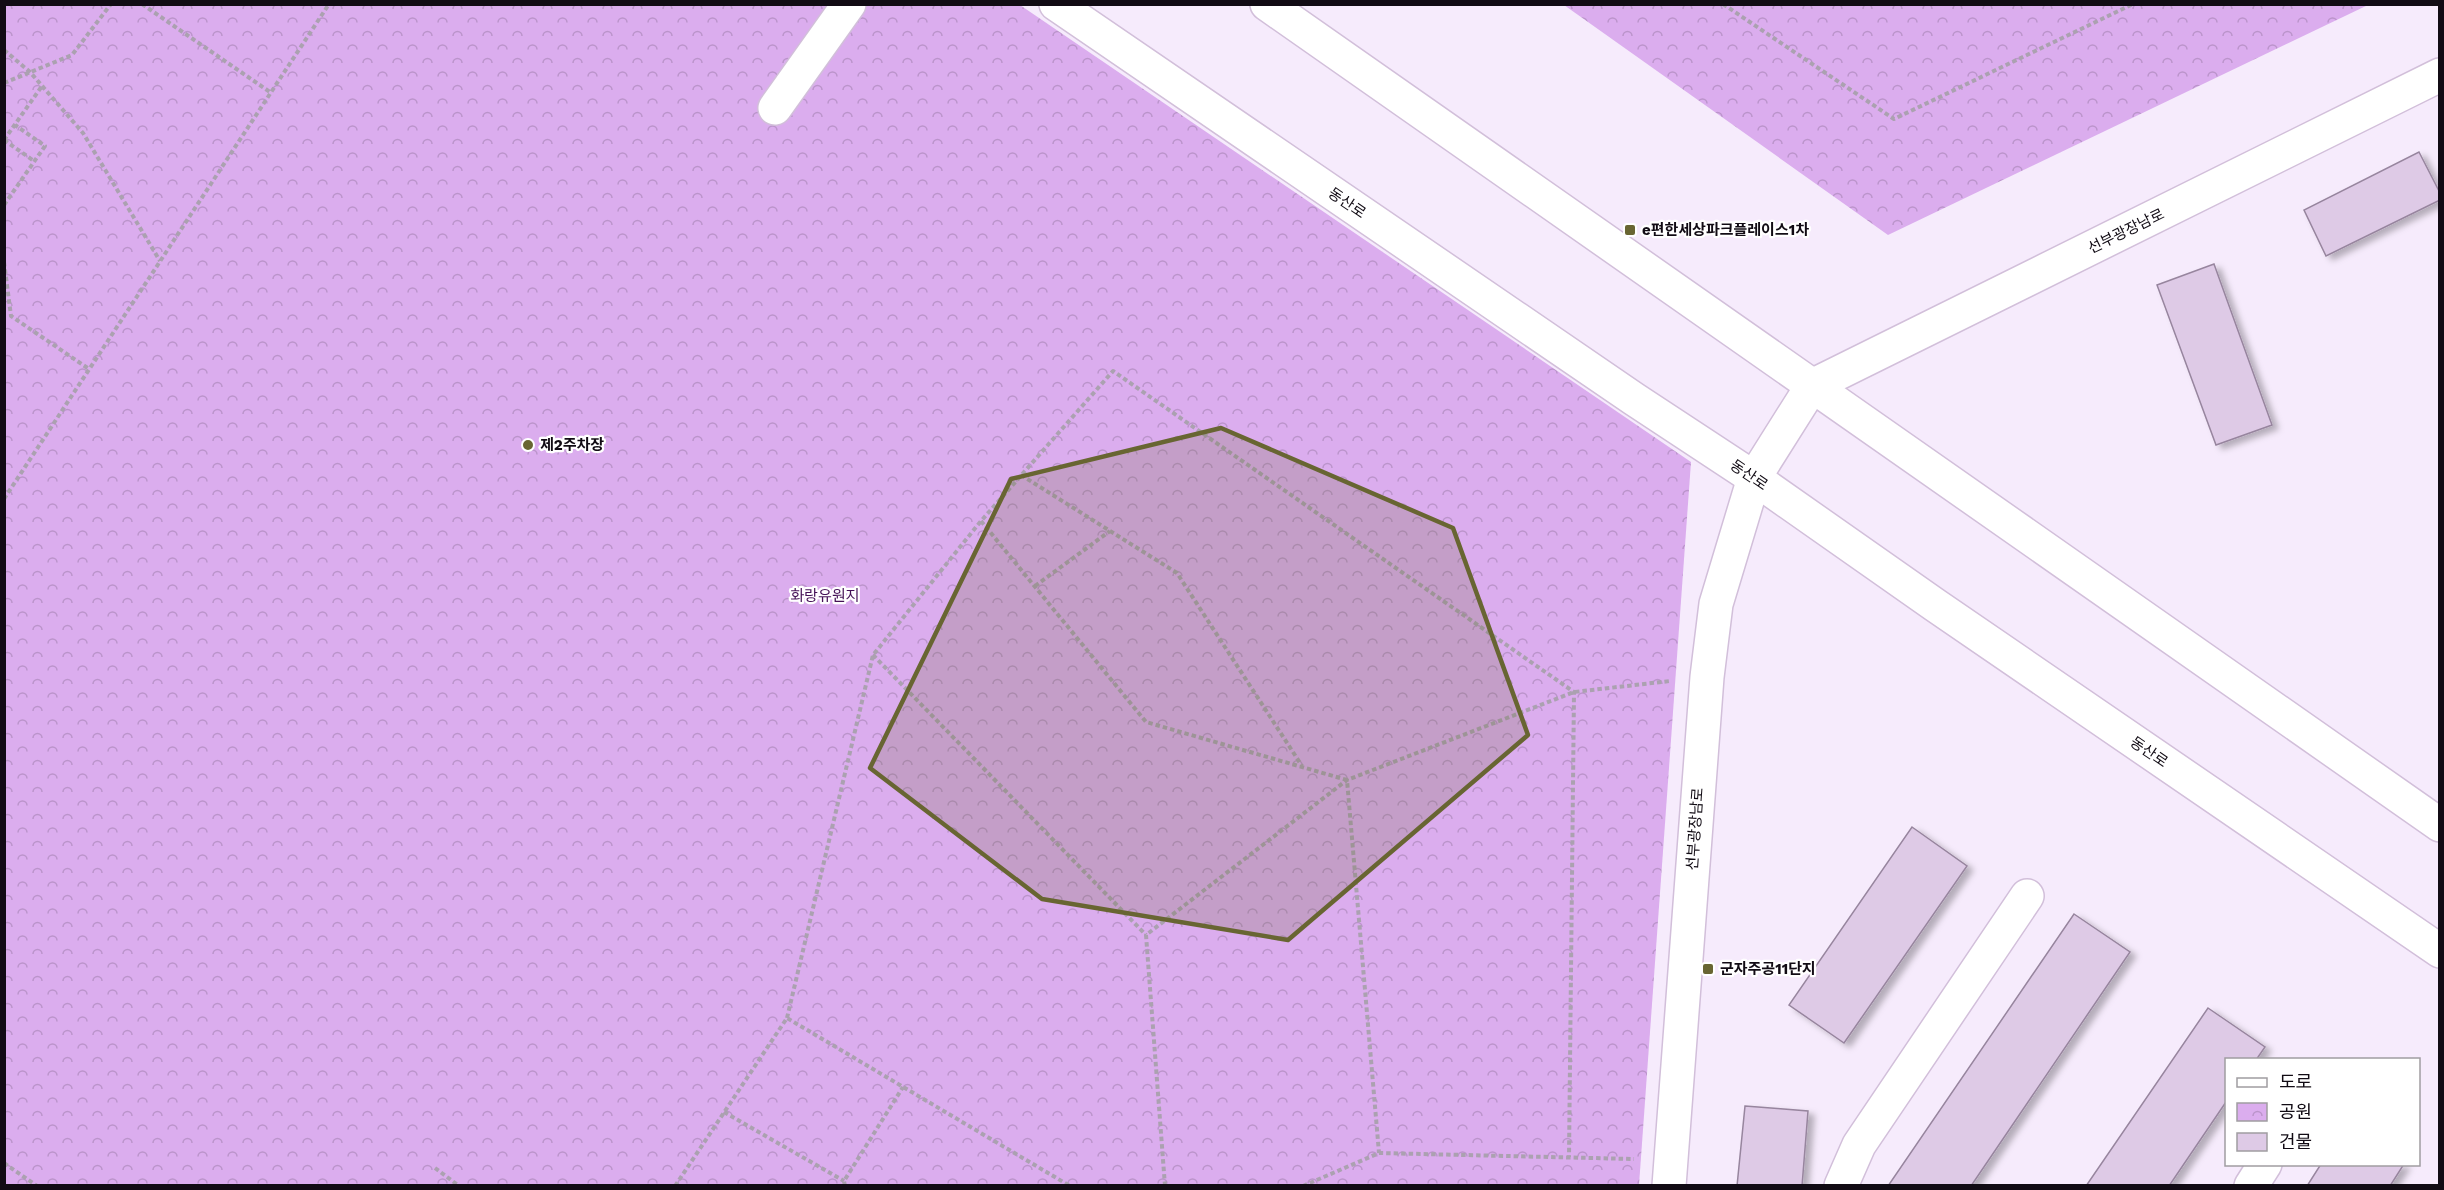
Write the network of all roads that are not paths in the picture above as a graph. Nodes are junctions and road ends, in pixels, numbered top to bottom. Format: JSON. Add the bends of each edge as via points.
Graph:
{"nodes":[{"id":1,"x":849,"y":4,"type":"edge"},
{"id":2,"x":1056,"y":4,"type":"edge"},
{"id":3,"x":1267,"y":4,"type":"edge"},
{"id":4,"x":2439,"y":75,"type":"edge"},
{"id":5,"x":775,"y":108,"type":"dead end"},
{"id":6,"x":1812,"y":386,"type":"junction"},
{"id":7,"x":1754,"y":478,"type":"junction"},
{"id":8,"x":2439,"y":825,"type":"edge"},
{"id":9,"x":2027,"y":896,"type":"dead end"},
{"id":10,"x":2439,"y":951,"type":"edge"},
{"id":11,"x":2264,"y":1166,"type":"edge"},
{"id":12,"x":1670,"y":1173,"type":"edge"},
{"id":13,"x":1841,"y":1185,"type":"edge"},
{"id":14,"x":2251,"y":1185,"type":"edge"}],
"edges":[{"from":1,"to":5,"type":"street"},
{"from":2,"to":7,"type":"street","name":"동산로"},
{"from":3,"to":6,"type":"street"},
{"from":4,"to":6,"type":"street","name":"선부광장남로"},
{"from":6,"to":7,"type":"street","name":"선부광장남로"},
{"from":6,"to":8,"type":"street"},
{"from":7,"to":10,"type":"street","name":"동산로"},
{"from":7,"to":12,"type":"street","name":"선부광장남로","via":[[1716,604],[1707,677]]},
{"from":9,"to":13,"type":"street","via":[[1859,1144]]},
{"from":11,"to":14,"type":"street"}]}
